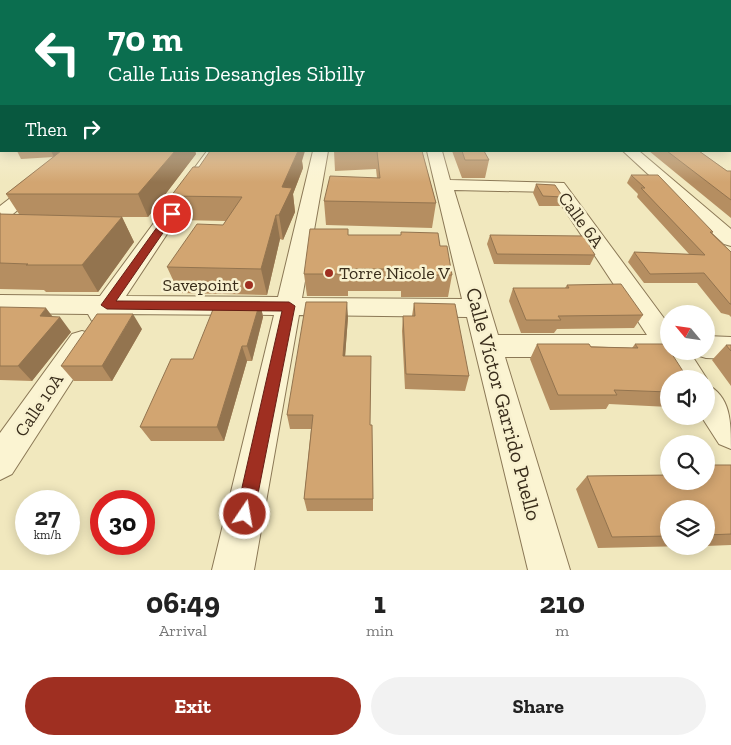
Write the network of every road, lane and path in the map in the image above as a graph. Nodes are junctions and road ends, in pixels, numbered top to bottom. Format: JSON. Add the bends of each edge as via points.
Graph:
{"nodes":[{"id":1,"x":80,"y":152,"type":"edge"},
{"id":2,"x":214,"y":152,"type":"edge"},
{"id":3,"x":321,"y":152,"type":"edge"},
{"id":4,"x":434,"y":152,"type":"edge"},
{"id":5,"x":631,"y":152,"type":"edge"},
{"id":6,"x":444,"y":185,"type":"junction"},
{"id":7,"x":0,"y":215,"type":"edge"},
{"id":8,"x":731,"y":240,"type":"edge"},
{"id":9,"x":0,"y":304,"type":"edge"},
{"id":10,"x":107,"y":305,"type":"junction"},
{"id":11,"x":289,"y":306,"type":"junction"},
{"id":12,"x":477,"y":308,"type":"junction"},
{"id":13,"x":660,"y":333,"type":"edge"},
{"id":14,"x":487,"y":346,"type":"junction"},
{"id":15,"x":660,"y":346,"type":"edge"},
{"id":16,"x":715,"y":347,"type":"edge"},
{"id":17,"x":731,"y":348,"type":"edge"},
{"id":18,"x":715,"y":411,"type":"edge"},
{"id":19,"x":731,"y":433,"type":"edge"},
{"id":20,"x":0,"y":462,"type":"edge"},
{"id":21,"x":233,"y":570,"type":"edge"},
{"id":22,"x":549,"y":570,"type":"edge"}],
"edges":[{"from":1,"to":7,"type":"street"},
{"from":2,"to":10,"type":"street","name":"Calle 10A"},
{"from":3,"to":11,"type":"street"},
{"from":4,"to":6,"type":"street","name":"Calle Víctor Garrido Puello"},
{"from":5,"to":8,"type":"street"},
{"from":6,"to":12,"type":"street","name":"Calle Víctor Garrido Puello"},
{"from":6,"to":13,"type":"street","name":"Calle 6A","via":[[558,187]]},
{"from":9,"to":10,"type":"street"},
{"from":10,"to":11,"type":"street"},
{"from":10,"to":20,"type":"street","name":"Calle 10A"},
{"from":11,"to":12,"type":"street"},
{"from":11,"to":21,"type":"street"},
{"from":12,"to":14,"type":"street","name":"Calle Víctor Garrido Puello"},
{"from":14,"to":15,"type":"street"},
{"from":14,"to":22,"type":"street","name":"Calle Víctor Garrido Puello"},
{"from":16,"to":17,"type":"street"},
{"from":18,"to":19,"type":"street"}]}
